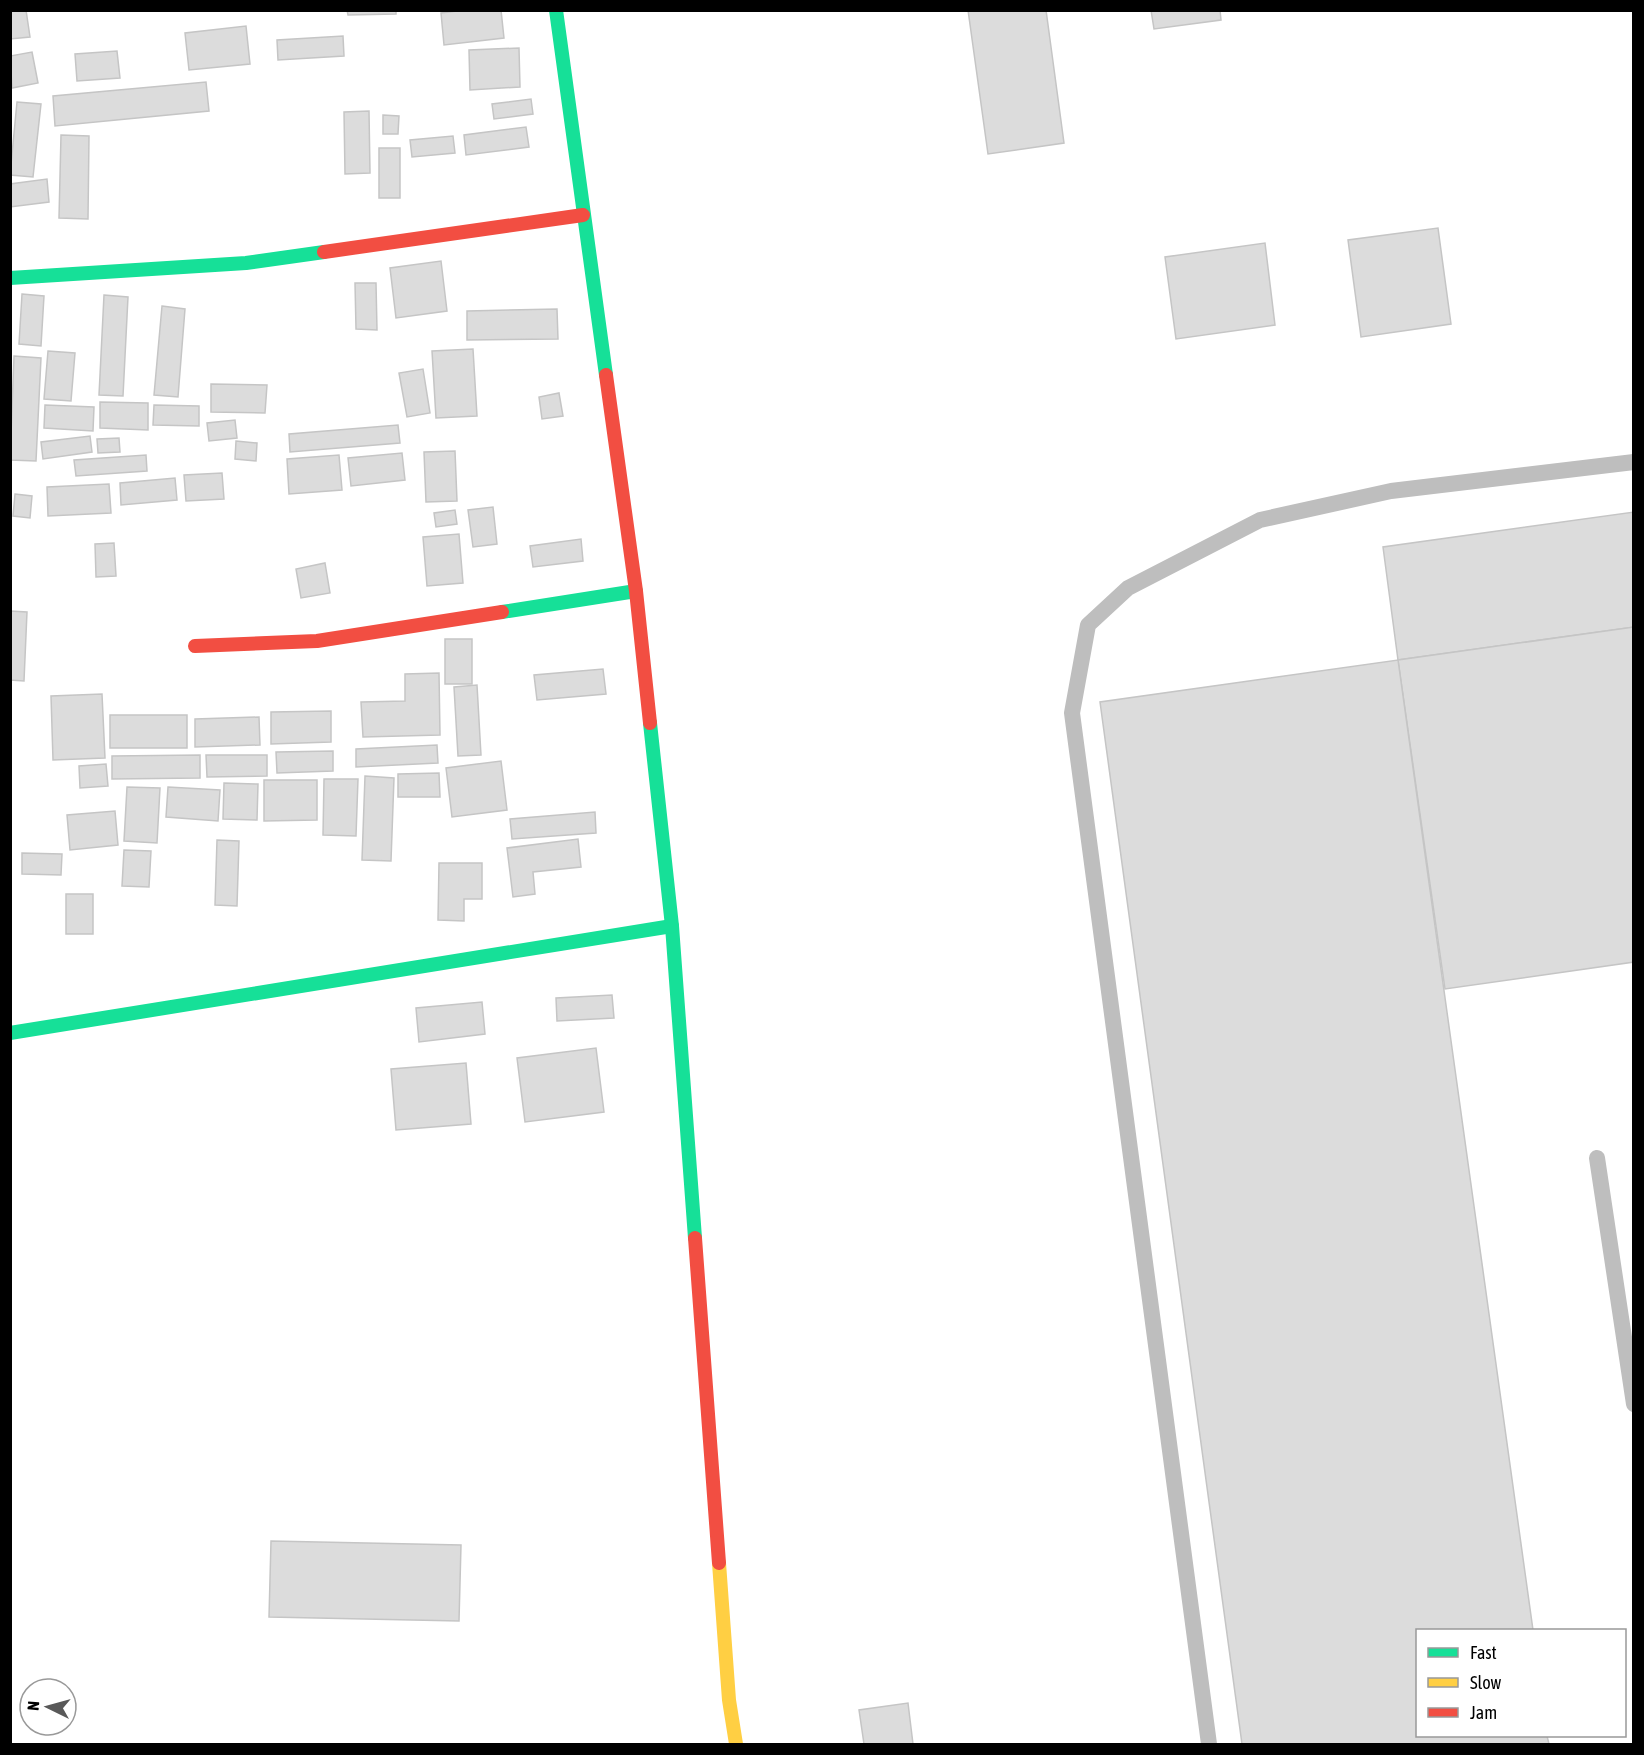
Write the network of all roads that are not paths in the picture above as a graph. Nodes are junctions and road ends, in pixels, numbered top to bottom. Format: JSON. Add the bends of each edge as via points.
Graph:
{"nodes":[{"id":1,"x":556,"y":10,"type":"edge"},
{"id":2,"x":583,"y":215,"type":"junction"},
{"id":3,"x":10,"y":279,"type":"edge"},
{"id":4,"x":1634,"y":462,"type":"edge"},
{"id":5,"x":636,"y":591,"type":"junction"},
{"id":6,"x":195,"y":646,"type":"dead end"},
{"id":7,"x":672,"y":926,"type":"junction"},
{"id":8,"x":10,"y":1033,"type":"edge"},
{"id":9,"x":1598,"y":1158,"type":"dead end"},
{"id":10,"x":1634,"y":1404,"type":"edge"},
{"id":11,"x":736,"y":1744,"type":"edge"},
{"id":12,"x":1209,"y":1744,"type":"edge"}],
"edges":[{"from":1,"to":2,"type":"street"},
{"from":2,"to":3,"type":"street","via":[[246,263]]},
{"from":2,"to":5,"type":"street"},
{"from":4,"to":12,"type":"lane","via":[[1391,491],[1260,520],[1128,588],[1088,625],[1072,713]]},
{"from":5,"to":6,"type":"street","via":[[317,641]]},
{"from":5,"to":7,"type":"street"},
{"from":7,"to":8,"type":"street"},
{"from":7,"to":11,"type":"street","via":[[729,1700]]},
{"from":9,"to":10,"type":"lane"}]}
